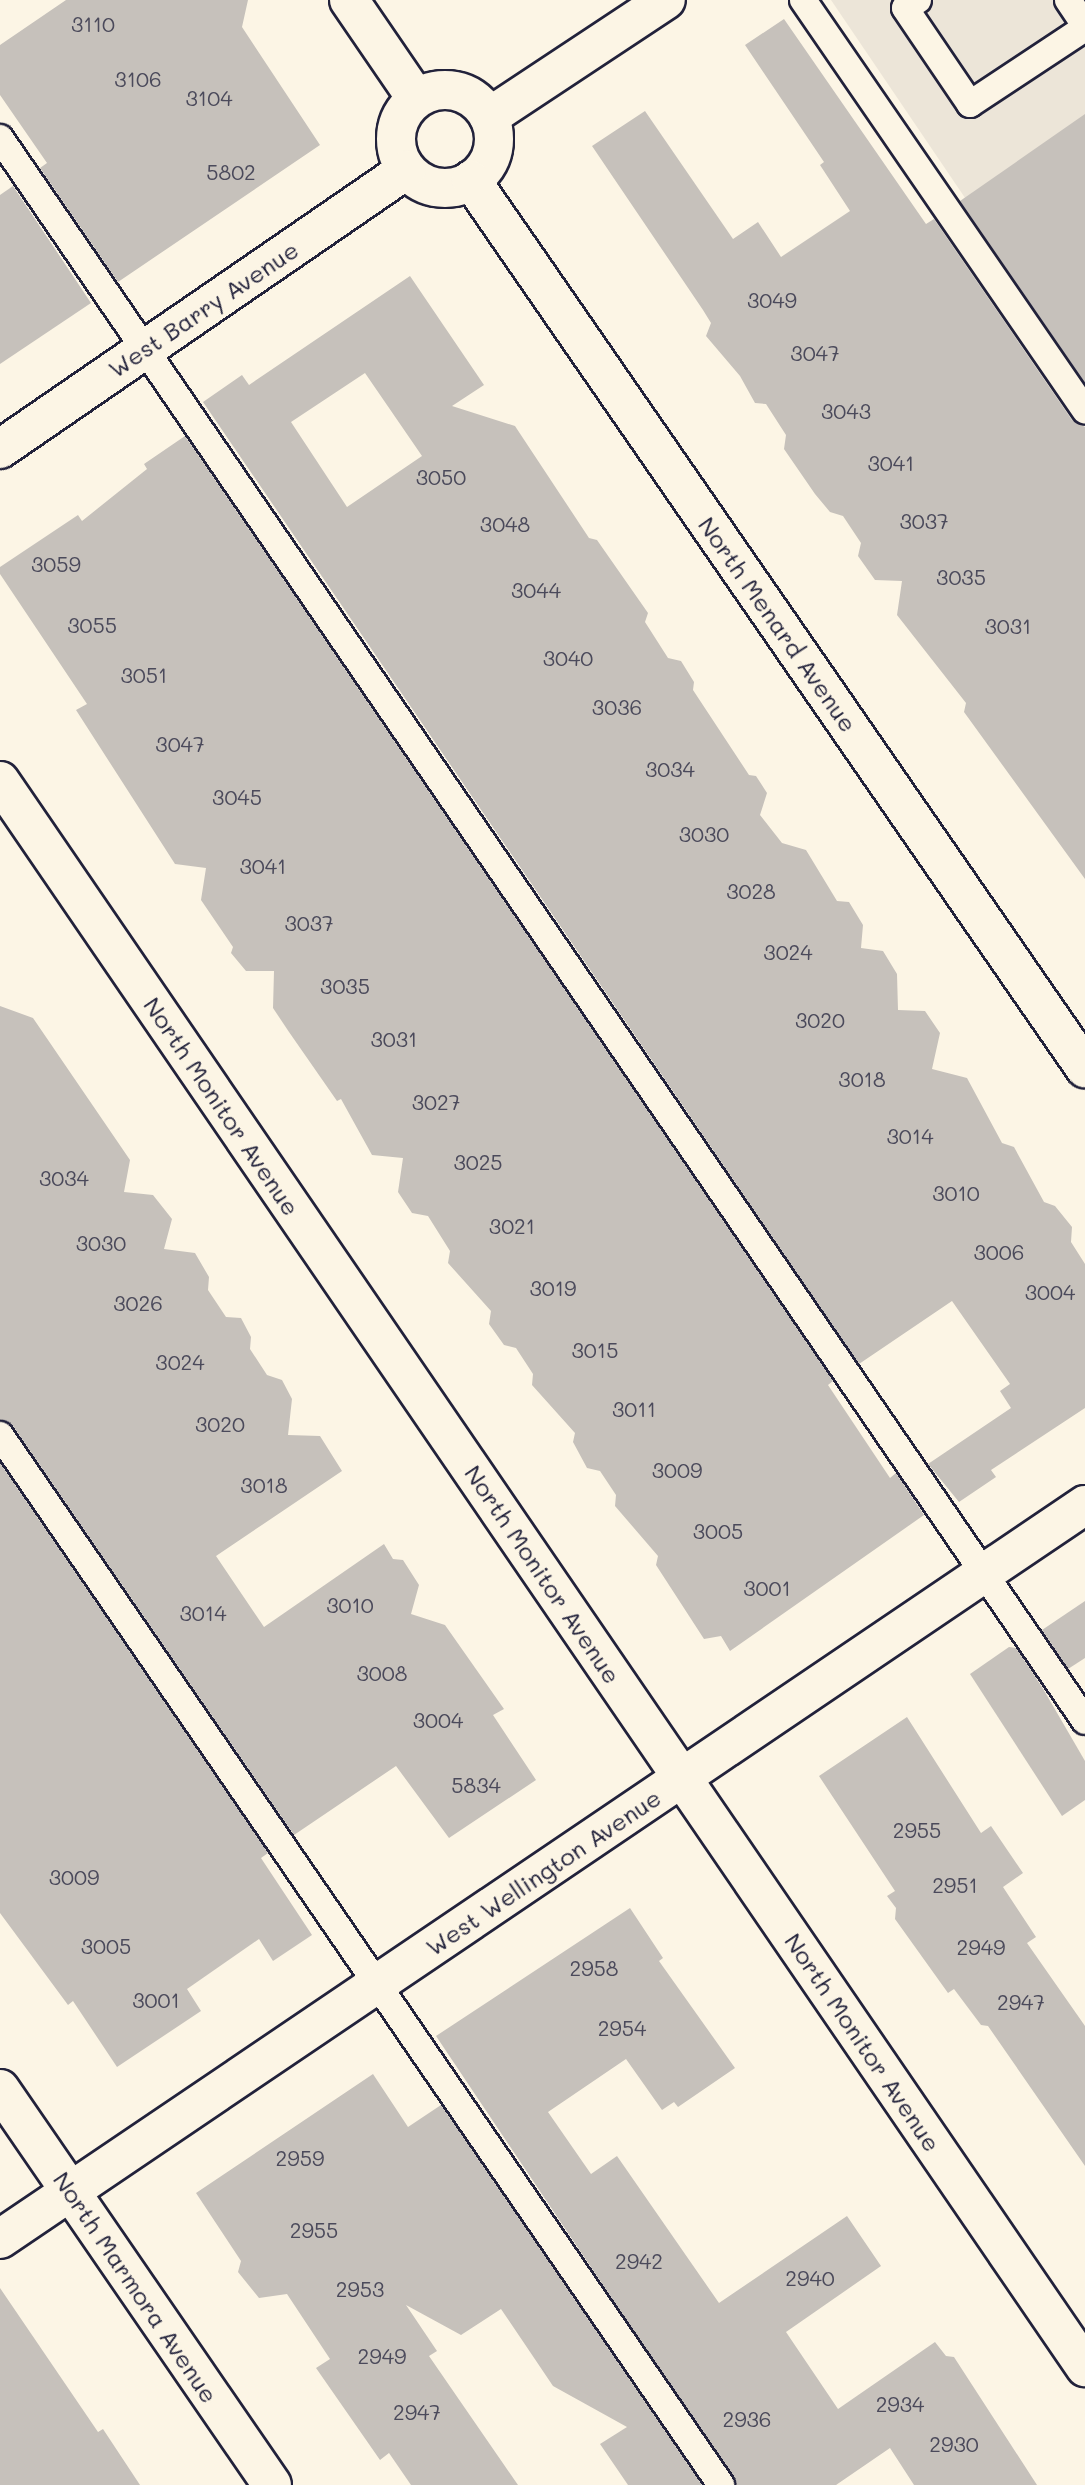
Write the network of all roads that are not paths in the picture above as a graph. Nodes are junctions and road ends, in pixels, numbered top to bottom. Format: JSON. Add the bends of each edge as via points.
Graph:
{"nodes":[{"id":1,"x":349,"y":0,"type":"edge"},
{"id":2,"x":666,"y":0,"type":"edge"},
{"id":3,"x":803,"y":0,"type":"edge"},
{"id":4,"x":918,"y":0,"type":"edge"},
{"id":5,"x":1068,"y":0,"type":"edge"},
{"id":6,"x":1085,"y":27,"type":"edge"},
{"id":7,"x":416,"y":98,"type":"junction"},
{"id":8,"x":489,"y":117,"type":"junction"},
{"id":9,"x":0,"y":138,"type":"edge"},
{"id":10,"x":406,"y":170,"type":"junction"},
{"id":11,"x":471,"y":180,"type":"junction"},
{"id":12,"x":144,"y":348,"type":"junction"},
{"id":13,"x":1085,"y":411,"type":"edge"},
{"id":14,"x":0,"y":449,"type":"edge"},
{"id":15,"x":0,"y":781,"type":"edge"},
{"id":16,"x":1085,"y":1068,"type":"edge"},
{"id":17,"x":0,"y":1435,"type":"edge"},
{"id":18,"x":1085,"y":1505,"type":"edge"},
{"id":19,"x":984,"y":1574,"type":"junction"},
{"id":20,"x":1085,"y":1721,"type":"edge"},
{"id":21,"x":682,"y":1777,"type":"junction"},
{"id":22,"x":378,"y":1984,"type":"junction"},
{"id":23,"x":0,"y":2089,"type":"edge"},
{"id":24,"x":70,"y":2191,"type":"junction"},
{"id":25,"x":0,"y":2239,"type":"edge"},
{"id":26,"x":1085,"y":2367,"type":"edge"},
{"id":27,"x":272,"y":2485,"type":"edge"},
{"id":28,"x":721,"y":2485,"type":"edge"}],
"edges":[{"from":1,"to":7,"type":"street"},
{"from":2,"to":8,"type":"street"},
{"from":3,"to":13,"type":"lane"},
{"from":4,"to":6,"type":"lane","via":[[905,8],[970,104]]},
{"from":5,"to":6,"type":"lane"},
{"from":7,"to":8,"type":"street","via":[[448,89],[472,99]]},
{"from":7,"to":10,"type":"street","via":[[397,124],[398,156]]},
{"from":8,"to":11,"type":"street","via":[[493,149],[487,164]]},
{"from":9,"to":12,"type":"lane"},
{"from":10,"to":11,"type":"street","via":[[432,187],[448,188]]},
{"from":10,"to":12,"type":"street","name":"West Barry Avenue"},
{"from":11,"to":16,"type":"street","name":"North Menard Avenue"},
{"from":12,"to":14,"type":"street","name":"West Barry Avenue"},
{"from":12,"to":19,"type":"lane"},
{"from":15,"to":21,"type":"street","name":"North Monitor Avenue"},
{"from":17,"to":22,"type":"lane"},
{"from":18,"to":19,"type":"street","name":"West Wellington Avenue"},
{"from":19,"to":20,"type":"lane"},
{"from":19,"to":21,"type":"street","name":"West Wellington Avenue"},
{"from":21,"to":22,"type":"street","name":"West Wellington Avenue"},
{"from":21,"to":26,"type":"street","name":"North Monitor Avenue"},
{"from":22,"to":24,"type":"street","name":"West Wellington Avenue"},
{"from":22,"to":28,"type":"lane"},
{"from":23,"to":24,"type":"street","name":"North Marmora Avenue"},
{"from":24,"to":25,"type":"street","name":"West Wellington Avenue"},
{"from":24,"to":27,"type":"street","name":"North Marmora Avenue"}]}
